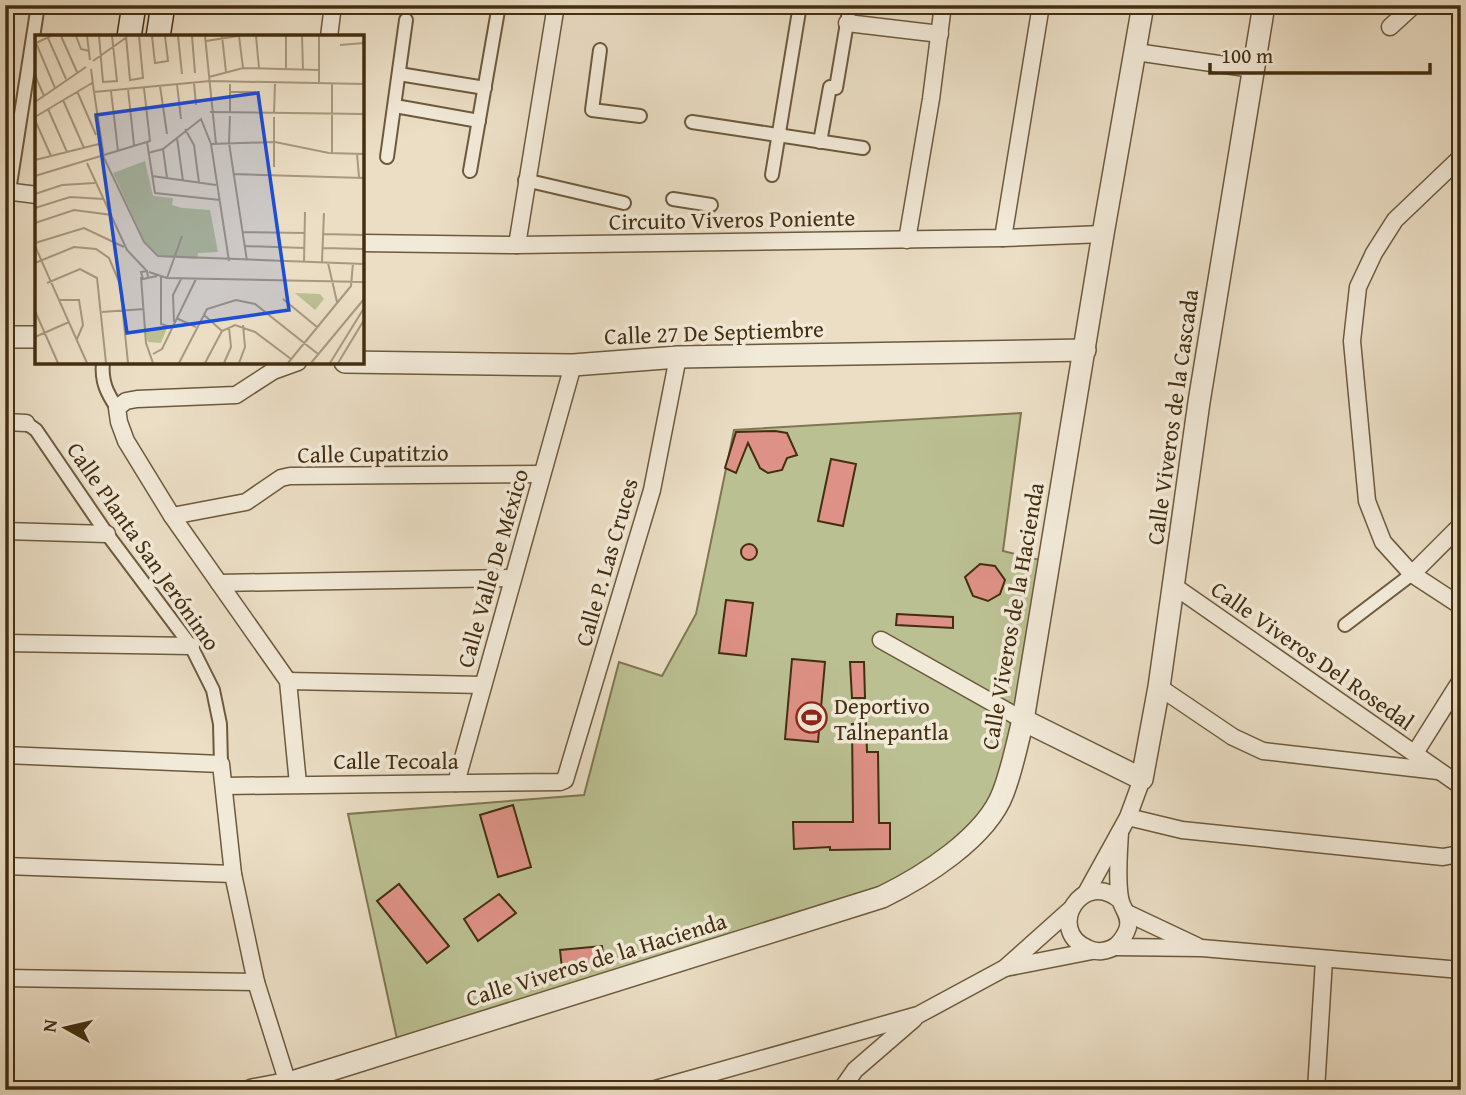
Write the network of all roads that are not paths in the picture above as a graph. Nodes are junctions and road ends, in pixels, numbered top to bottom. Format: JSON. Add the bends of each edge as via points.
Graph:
{"nodes":[{"id":1,"x":38,"y":5,"type":"edge"},
{"id":2,"x":134,"y":5,"type":"edge"},
{"id":3,"x":163,"y":5,"type":"edge"},
{"id":4,"x":333,"y":5,"type":"edge"},
{"id":5,"x":499,"y":5,"type":"edge"},
{"id":6,"x":556,"y":5,"type":"edge"},
{"id":7,"x":800,"y":5,"type":"edge"},
{"id":8,"x":850,"y":5,"type":"edge"},
{"id":9,"x":943,"y":5,"type":"edge"},
{"id":10,"x":1041,"y":5,"type":"edge"},
{"id":11,"x":1143,"y":5,"type":"edge"},
{"id":12,"x":1264,"y":5,"type":"edge"},
{"id":13,"x":1414,"y":5,"type":"edge"},
{"id":14,"x":406,"y":20,"type":"dead end"},
{"id":15,"x":847,"y":23,"type":"junction"},
{"id":16,"x":1390,"y":27,"type":"dead end"},
{"id":17,"x":940,"y":34,"type":"junction"},
{"id":18,"x":129,"y":35,"type":"edge"},
{"id":19,"x":158,"y":35,"type":"edge"},
{"id":20,"x":329,"y":35,"type":"edge"},
{"id":21,"x":600,"y":50,"type":"dead end"},
{"id":22,"x":1136,"y":52,"type":"junction"},
{"id":23,"x":1253,"y":69,"type":"junction"},
{"id":24,"x":399,"y":74,"type":"junction"},
{"id":25,"x":485,"y":88,"type":"junction"},
{"id":26,"x":395,"y":106,"type":"junction"},
{"id":27,"x":640,"y":116,"type":"dead end"},
{"id":28,"x":479,"y":121,"type":"junction"},
{"id":29,"x":692,"y":122,"type":"dead end"},
{"id":30,"x":779,"y":136,"type":"junction"},
{"id":31,"x":820,"y":142,"type":"junction"},
{"id":32,"x":863,"y":148,"type":"dead end"},
{"id":33,"x":387,"y":157,"type":"dead end"},
{"id":34,"x":1461,"y":157,"type":"edge"},
{"id":35,"x":470,"y":171,"type":"dead end"},
{"id":36,"x":772,"y":175,"type":"dead end"},
{"id":37,"x":526,"y":180,"type":"junction"},
{"id":38,"x":7,"y":191,"type":"edge"},
{"id":39,"x":35,"y":195,"type":"edge"},
{"id":40,"x":673,"y":199,"type":"dead end"},
{"id":41,"x":624,"y":203,"type":"dead end"},
{"id":42,"x":710,"y":205,"type":"dead end"},
{"id":43,"x":1102,"y":234,"type":"junction"},
{"id":44,"x":1003,"y":238,"type":"junction"},
{"id":45,"x":907,"y":240,"type":"junction"},
{"id":46,"x":364,"y":243,"type":"edge"},
{"id":47,"x":517,"y":245,"type":"junction"},
{"id":48,"x":5,"y":337,"type":"edge"},
{"id":49,"x":35,"y":337,"type":"edge"},
{"id":50,"x":1085,"y":350,"type":"junction"},
{"id":51,"x":678,"y":356,"type":"junction"},
{"id":52,"x":364,"y":362,"type":"edge"},
{"id":53,"x":103,"y":364,"type":"edge"},
{"id":54,"x":292,"y":364,"type":"edge"},
{"id":55,"x":573,"y":365,"type":"junction"},
{"id":56,"x":117,"y":408,"type":"junction"},
{"id":57,"x":5,"y":422,"type":"edge"},
{"id":58,"x":26,"y":423,"type":"joint"},
{"id":59,"x":542,"y":474,"type":"junction"},
{"id":60,"x":172,"y":516,"type":"junction"},
{"id":61,"x":1461,"y":525,"type":"edge"},
{"id":62,"x":5,"y":531,"type":"edge"},
{"id":63,"x":107,"y":534,"type":"junction"},
{"id":64,"x":1412,"y":574,"type":"junction"},
{"id":65,"x":513,"y":578,"type":"junction"},
{"id":66,"x":219,"y":583,"type":"junction"},
{"id":67,"x":1174,"y":586,"type":"junction"},
{"id":68,"x":1461,"y":606,"type":"edge"},
{"id":69,"x":1345,"y":625,"type":"dead end"},
{"id":70,"x":881,"y":640,"type":"dead end"},
{"id":71,"x":5,"y":643,"type":"edge"},
{"id":72,"x":191,"y":646,"type":"junction"},
{"id":73,"x":1461,"y":680,"type":"edge"},
{"id":74,"x":288,"y":681,"type":"junction"},
{"id":75,"x":483,"y":685,"type":"junction"},
{"id":76,"x":1159,"y":687,"type":"junction"},
{"id":77,"x":1023,"y":720,"type":"junction"},
{"id":78,"x":1415,"y":753,"type":"junction"},
{"id":79,"x":5,"y":755,"type":"edge"},
{"id":80,"x":221,"y":764,"type":"junction"},
{"id":81,"x":1439,"y":771,"type":"junction"},
{"id":82,"x":567,"y":778,"type":"joint"},
{"id":83,"x":1142,"y":779,"type":"junction"},
{"id":84,"x":298,"y":783,"type":"junction"},
{"id":85,"x":456,"y":783,"type":"junction"},
{"id":86,"x":224,"y":786,"type":"junction"},
{"id":87,"x":1461,"y":786,"type":"edge"},
{"id":88,"x":1128,"y":817,"type":"junction"},
{"id":89,"x":1120,"y":832,"type":"junction"},
{"id":90,"x":1461,"y":848,"type":"edge"},
{"id":91,"x":5,"y":866,"type":"edge"},
{"id":92,"x":233,"y":874,"type":"junction"},
{"id":93,"x":1086,"y":893,"type":"junction"},
{"id":94,"x":1124,"y":907,"type":"junction"},
{"id":95,"x":1071,"y":909,"type":"junction"},
{"id":96,"x":1115,"y":947,"type":"junction"},
{"id":97,"x":1202,"y":948,"type":"junction"},
{"id":98,"x":1092,"y":951,"type":"junction"},
{"id":99,"x":1324,"y":960,"type":"junction"},
{"id":100,"x":1005,"y":968,"type":"junction"},
{"id":101,"x":1461,"y":970,"type":"edge"},
{"id":102,"x":5,"y":978,"type":"edge"},
{"id":103,"x":256,"y":982,"type":"junction"},
{"id":104,"x":918,"y":1015,"type":"junction"},
{"id":105,"x":675,"y":1085,"type":"edge"},
{"id":106,"x":290,"y":1086,"type":"edge"},
{"id":107,"x":252,"y":1090,"type":"edge"},
{"id":108,"x":652,"y":1090,"type":"edge"},
{"id":109,"x":841,"y":1090,"type":"edge"},
{"id":110,"x":1316,"y":1090,"type":"edge"}],
"edges":[{"from":1,"to":38,"type":"street"},
{"from":2,"to":18,"type":"main road"},
{"from":3,"to":19,"type":"main road"},
{"from":4,"to":20,"type":"street"},
{"from":5,"to":25,"type":"street"},
{"from":6,"to":37,"type":"street"},
{"from":7,"to":30,"type":"street"},
{"from":8,"to":15,"type":"street"},
{"from":9,"to":17,"type":"street"},
{"from":10,"to":44,"type":"street"},
{"from":11,"to":22,"type":"street","name":"Calle Viveros de la Hacienda"},
{"from":12,"to":23,"type":"street","name":"Calle Viveros de la Cascada"},
{"from":13,"to":16,"type":"street"},
{"from":14,"to":24,"type":"street"},
{"from":15,"to":17,"type":"street"},
{"from":15,"to":31,"type":"street"},
{"from":17,"to":45,"type":"street"},
{"from":21,"to":27,"type":"street","via":[[592,110]]},
{"from":22,"to":23,"type":"street"},
{"from":22,"to":43,"type":"street","name":"Calle Viveros de la Hacienda"},
{"from":23,"to":67,"type":"street","name":"Calle Viveros de la Cascada"},
{"from":24,"to":25,"type":"street"},
{"from":24,"to":26,"type":"street"},
{"from":25,"to":28,"type":"street"},
{"from":26,"to":28,"type":"street"},
{"from":26,"to":33,"type":"street"},
{"from":28,"to":35,"type":"street"},
{"from":29,"to":30,"type":"street"},
{"from":30,"to":31,"type":"street"},
{"from":30,"to":36,"type":"street"},
{"from":31,"to":32,"type":"street"},
{"from":34,"to":64,"type":"street","via":[[1395,220],[1374,253],[1359,287],[1352,341],[1367,501],[1382,542]]},
{"from":37,"to":41,"type":"street"},
{"from":37,"to":47,"type":"street"},
{"from":38,"to":39,"type":"street"},
{"from":40,"to":42,"type":"street"},
{"from":43,"to":44,"type":"street","name":"Circuito Viveros Poniente"},
{"from":43,"to":50,"type":"street","name":"Calle Viveros de la Hacienda"},
{"from":44,"to":45,"type":"street","name":"Circuito Viveros Poniente"},
{"from":45,"to":47,"type":"street","name":"Circuito Viveros Poniente"},
{"from":46,"to":47,"type":"street","name":"Circuito Viveros Poniente"},
{"from":48,"to":49,"type":"street"},
{"from":50,"to":51,"type":"street","name":"Calle 27 De Septiembre"},
{"from":50,"to":77,"type":"street","name":"Calle Viveros de la Hacienda"},
{"from":51,"to":55,"type":"street","name":"Calle 27 De Septiembre"},
{"from":51,"to":82,"type":"street","name":"Calle P. Las Cruces","via":[[652,490]]},
{"from":52,"to":55,"type":"street","name":"Calle 27 De Septiembre"},
{"from":53,"to":56,"type":"street","via":[[105,391]]},
{"from":54,"to":56,"type":"street","via":[[236,395],[137,399]]},
{"from":55,"to":59,"type":"street","name":"Calle Valle De México"},
{"from":56,"to":60,"type":"street","via":[[126,441]]},
{"from":57,"to":58,"type":"street","name":"Calle Planta San Jerónimo"},
{"from":58,"to":63,"type":"street","name":"Calle Planta San Jerónimo","via":[[36,430]]},
{"from":59,"to":60,"type":"street","name":"Calle Cupatitzio","via":[[289,476],[246,502]]},
{"from":59,"to":65,"type":"street","name":"Calle Valle De México"},
{"from":60,"to":66,"type":"street"},
{"from":61,"to":64,"type":"street"},
{"from":62,"to":63,"type":"street"},
{"from":63,"to":72,"type":"street","name":"Calle Planta San Jerónimo"},
{"from":64,"to":68,"type":"street"},
{"from":64,"to":69,"type":"street"},
{"from":65,"to":66,"type":"street"},
{"from":65,"to":75,"type":"street","name":"Calle Valle De México"},
{"from":66,"to":74,"type":"street"},
{"from":67,"to":76,"type":"street","name":"Calle Viveros de la Cascada"},
{"from":67,"to":78,"type":"street","name":"Calle Viveros Del Rosedal"},
{"from":70,"to":77,"type":"street"},
{"from":71,"to":72,"type":"street"},
{"from":72,"to":80,"type":"street","name":"Calle Planta San Jerónimo","via":[[213,690]]},
{"from":73,"to":78,"type":"street"},
{"from":74,"to":75,"type":"street"},
{"from":74,"to":84,"type":"street"},
{"from":75,"to":85,"type":"street","name":"Calle Valle De México"},
{"from":76,"to":81,"type":"street","via":[[1233,737],[1263,751]]},
{"from":76,"to":83,"type":"street","name":"Calle Viveros de la Cascada"},
{"from":77,"to":83,"type":"street"},
{"from":77,"to":106,"type":"street","name":"Calle Viveros de la Hacienda","via":[[1003,795],[988,819],[951,856],[911,883],[882,897]]},
{"from":78,"to":81,"type":"street","name":"Calle Viveros Del Rosedal"},
{"from":79,"to":80,"type":"street"},
{"from":80,"to":86,"type":"street"},
{"from":81,"to":87,"type":"street","name":"Calle Viveros Del Rosedal"},
{"from":82,"to":85,"type":"street","name":"Calle Tecoala","via":[[560,782]]},
{"from":83,"to":88,"type":"street","name":"Calle Viveros de la Cascada"},
{"from":84,"to":85,"type":"street","name":"Calle Tecoala"},
{"from":84,"to":86,"type":"street","name":"Calle Tecoala"},
{"from":86,"to":92,"type":"street"},
{"from":88,"to":89,"type":"street","name":"Calle Viveros de la Cascada"},
{"from":88,"to":90,"type":"street","via":[[1182,830],[1443,858],[1459,854]]},
{"from":89,"to":93,"type":"street","name":"Calle Viveros de la Cascada"},
{"from":89,"to":94,"type":"street","name":"Calle Viveros de la Cascada"},
{"from":91,"to":92,"type":"street"},
{"from":92,"to":103,"type":"street"},
{"from":93,"to":94,"type":"street","via":[[1101,891],[1115,896]]},
{"from":93,"to":95,"type":"street"},
{"from":94,"to":96,"type":"street","via":[[1128,925]]},
{"from":94,"to":97,"type":"street"},
{"from":95,"to":98,"type":"street","via":[[1072,935]]},
{"from":95,"to":100,"type":"street"},
{"from":96,"to":97,"type":"street"},
{"from":96,"to":98,"type":"street"},
{"from":97,"to":99,"type":"street"},
{"from":98,"to":100,"type":"street"},
{"from":99,"to":101,"type":"street"},
{"from":99,"to":110,"type":"street"},
{"from":100,"to":104,"type":"street"},
{"from":102,"to":103,"type":"street"},
{"from":103,"to":106,"type":"street"},
{"from":104,"to":105,"type":"street"},
{"from":104,"to":109,"type":"street","via":[[855,1070]]},
{"from":105,"to":108,"type":"street"},
{"from":106,"to":107,"type":"street","name":"Calle Viveros de la Hacienda"}]}
